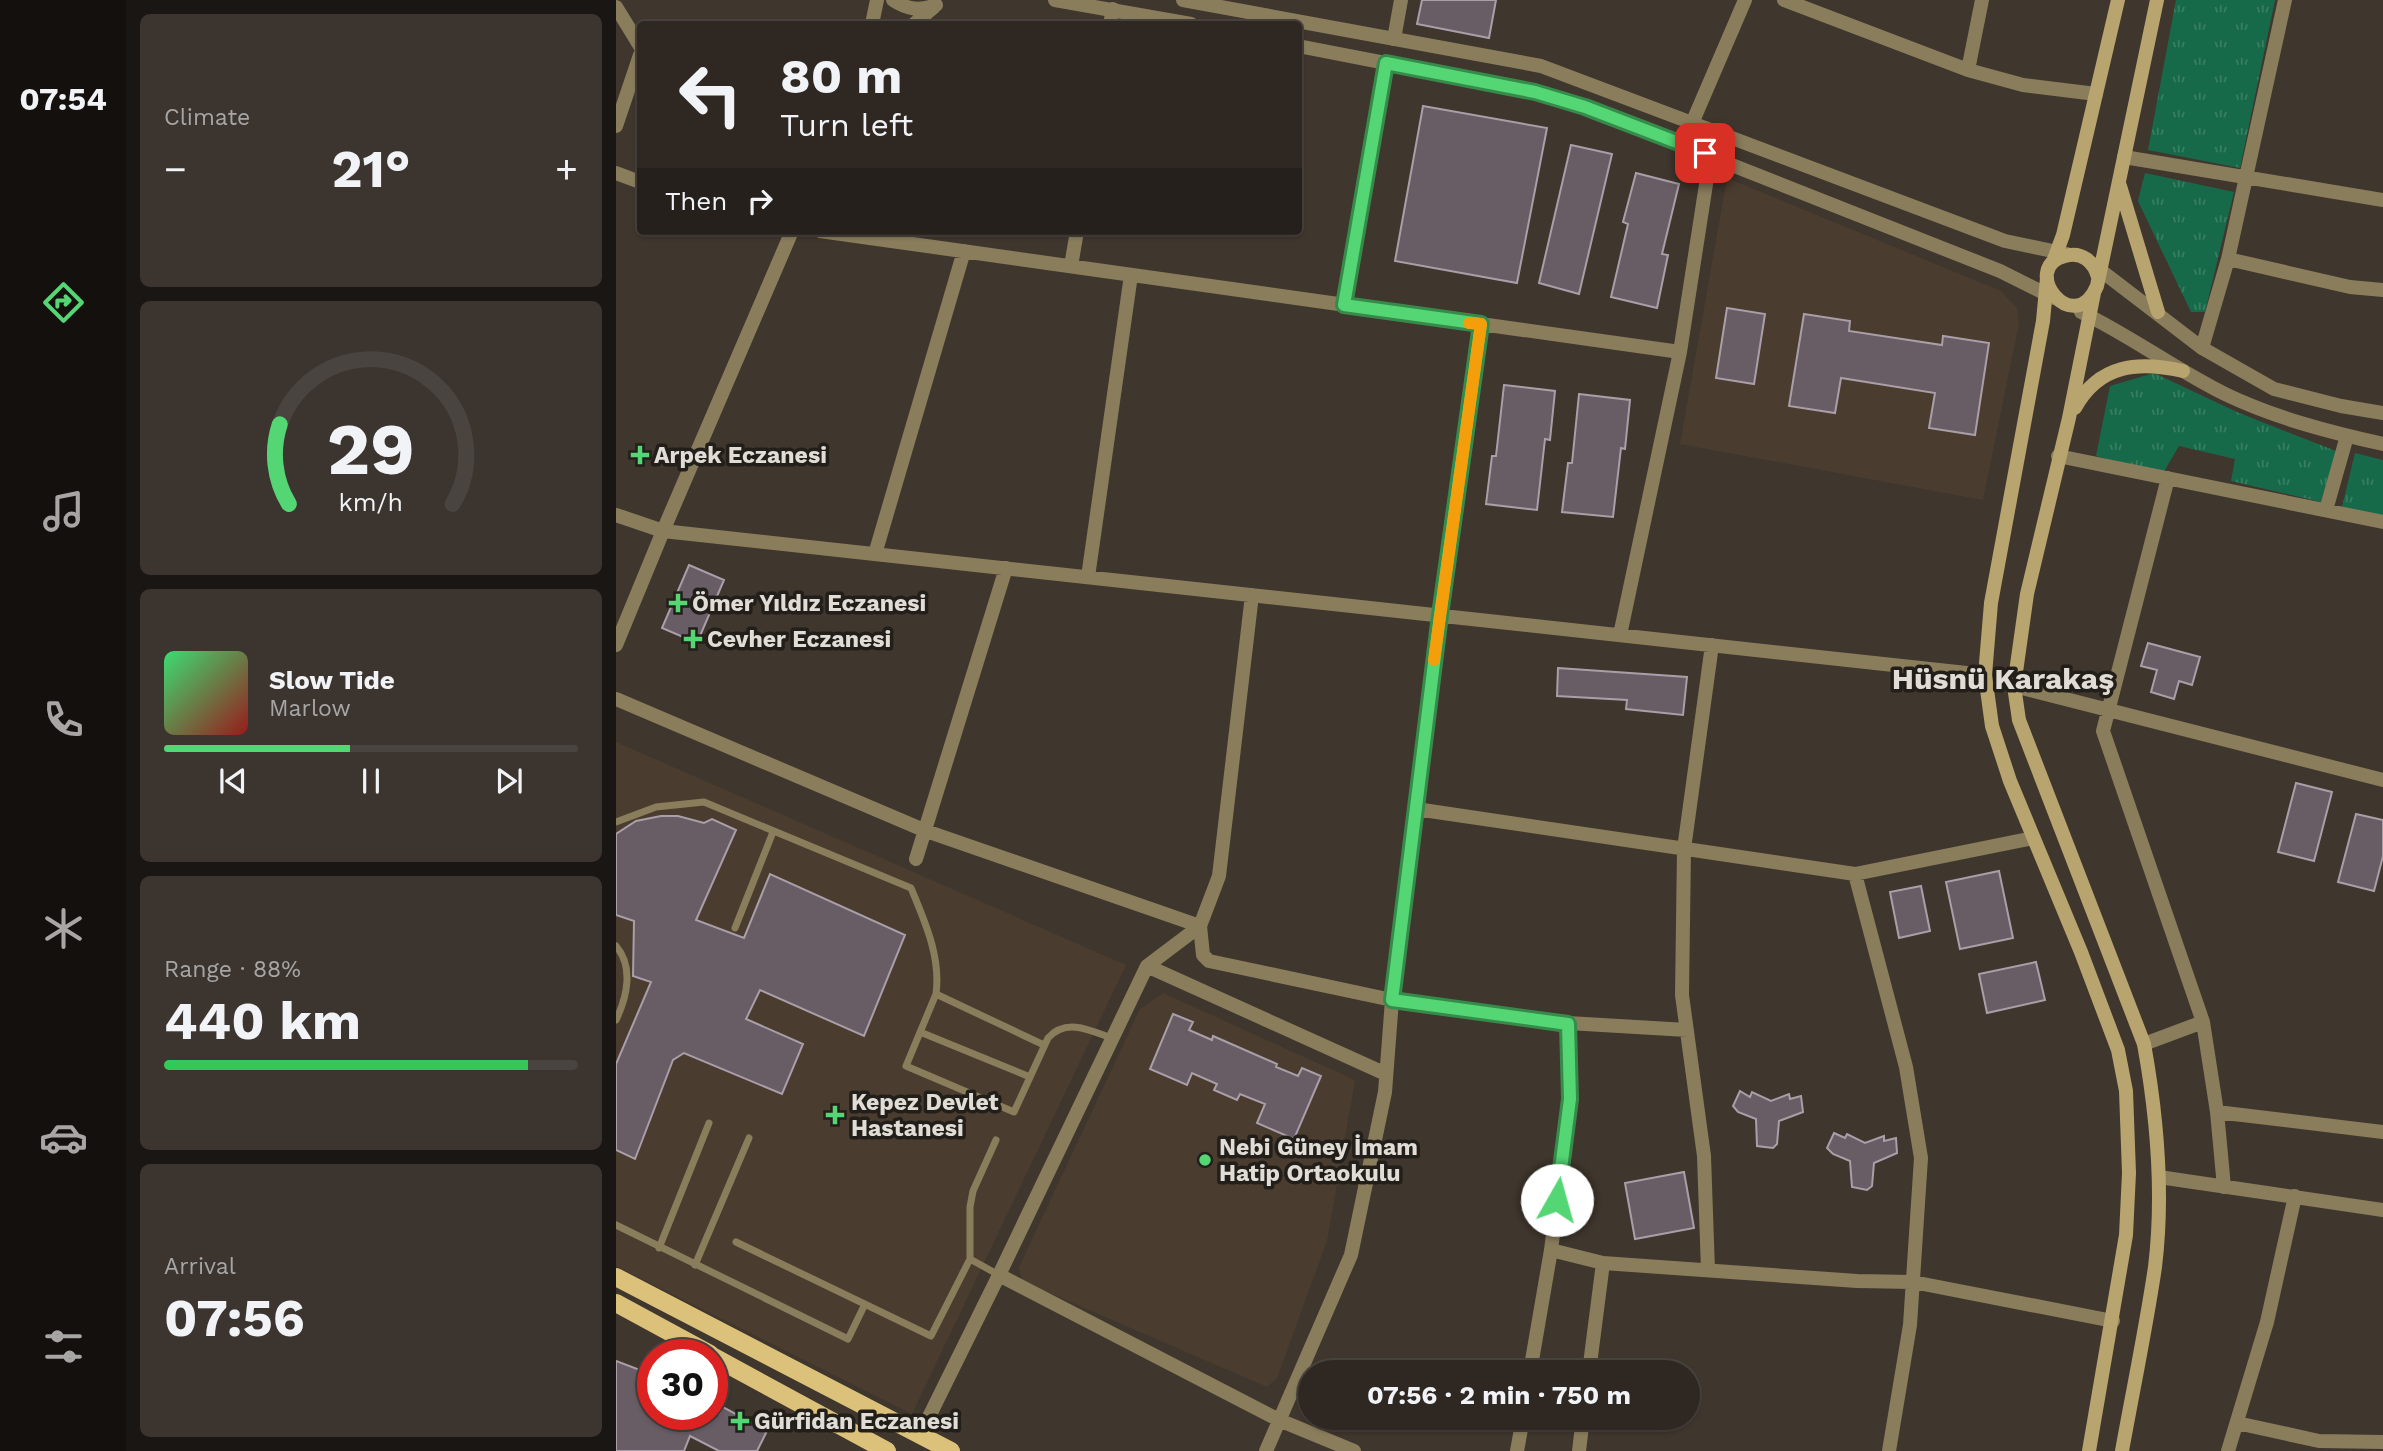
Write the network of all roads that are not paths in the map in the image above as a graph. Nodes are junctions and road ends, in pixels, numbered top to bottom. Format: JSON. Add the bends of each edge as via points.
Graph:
{"nodes":[{"id":1,"x":877,"y":0,"type":"edge"},
{"id":2,"x":893,"y":0,"type":"edge"},
{"id":3,"x":1055,"y":0,"type":"edge"},
{"id":4,"x":1184,"y":0,"type":"edge"},
{"id":5,"x":1401,"y":0,"type":"edge"},
{"id":6,"x":1745,"y":0,"type":"edge"},
{"id":7,"x":1784,"y":0,"type":"edge"},
{"id":8,"x":1982,"y":0,"type":"edge"},
{"id":9,"x":2118,"y":0,"type":"edge"},
{"id":10,"x":2157,"y":0,"type":"edge"},
{"id":11,"x":2285,"y":0,"type":"edge"},
{"id":12,"x":939,"y":2,"type":"edge"},
{"id":13,"x":616,"y":7,"type":"edge"},
{"id":14,"x":1113,"y":9,"type":"junction"},
{"id":15,"x":873,"y":21,"type":"edge"},
{"id":16,"x":917,"y":21,"type":"edge"},
{"id":17,"x":1111,"y":21,"type":"edge"},
{"id":18,"x":1175,"y":21,"type":"edge"},
{"id":19,"x":1297,"y":21,"type":"edge"},
{"id":20,"x":1302,"y":22,"type":"edge"},
{"id":21,"x":1394,"y":39,"type":"junction"},
{"id":22,"x":637,"y":41,"type":"edge"},
{"id":23,"x":1302,"y":47,"type":"edge"},
{"id":24,"x":1386,"y":63,"type":"junction"},
{"id":25,"x":637,"y":64,"type":"edge"},
{"id":26,"x":1968,"y":70,"type":"junction"},
{"id":27,"x":2096,"y":94,"type":"junction"},
{"id":28,"x":1693,"y":121,"type":"junction"},
{"id":29,"x":616,"y":126,"type":"edge"},
{"id":30,"x":2124,"y":157,"type":"junction"},
{"id":31,"x":1709,"y":165,"type":"dead end"},
{"id":32,"x":616,"y":173,"type":"edge"},
{"id":33,"x":2246,"y":177,"type":"junction"},
{"id":34,"x":637,"y":181,"type":"edge"},
{"id":35,"x":2119,"y":185,"type":"junction"},
{"id":36,"x":2383,"y":200,"type":"edge"},
{"id":37,"x":790,"y":235,"type":"edge"},
{"id":38,"x":870,"y":235,"type":"edge"},
{"id":39,"x":1076,"y":235,"type":"edge"},
{"id":40,"x":964,"y":251,"type":"junction"},
{"id":41,"x":2059,"y":256,"type":"junction"},
{"id":42,"x":2228,"y":259,"type":"junction"},
{"id":43,"x":1071,"y":266,"type":"junction"},
{"id":44,"x":2096,"y":269,"type":"junction"},
{"id":45,"x":1132,"y":275,"type":"junction"},
{"id":46,"x":2383,"y":290,"type":"edge"},
{"id":47,"x":2094,"y":293,"type":"junction"},
{"id":48,"x":2056,"y":299,"type":"junction"},
{"id":49,"x":1344,"y":305,"type":"junction"},
{"id":50,"x":2158,"y":312,"type":"junction"},
{"id":51,"x":2089,"y":316,"type":"junction"},
{"id":52,"x":1481,"y":324,"type":"junction"},
{"id":53,"x":2202,"y":348,"type":"junction"},
{"id":54,"x":1680,"y":352,"type":"junction"},
{"id":55,"x":2183,"y":371,"type":"junction"},
{"id":56,"x":2383,"y":413,"type":"edge"},
{"id":57,"x":2069,"y":418,"type":"junction"},
{"id":58,"x":2347,"y":436,"type":"junction"},
{"id":59,"x":2383,"y":443,"type":"edge"},
{"id":60,"x":2059,"y":456,"type":"junction"},
{"id":61,"x":2168,"y":478,"type":"junction"},
{"id":62,"x":2326,"y":510,"type":"junction"},
{"id":63,"x":616,"y":514,"type":"edge"},
{"id":64,"x":2383,"y":522,"type":"edge"},
{"id":65,"x":663,"y":531,"type":"junction"},
{"id":66,"x":875,"y":554,"type":"junction"},
{"id":67,"x":1006,"y":568,"type":"junction"},
{"id":68,"x":1088,"y":577,"type":"junction"},
{"id":69,"x":1252,"y":595,"type":"junction"},
{"id":70,"x":1440,"y":615,"type":"junction"},
{"id":71,"x":1620,"y":635,"type":"junction"},
{"id":72,"x":616,"y":645,"type":"edge"},
{"id":73,"x":1712,"y":645,"type":"junction"},
{"id":74,"x":1985,"y":675,"type":"junction"},
{"id":75,"x":2014,"y":686,"type":"junction"},
{"id":76,"x":616,"y":699,"type":"edge"},
{"id":77,"x":2108,"y":709,"type":"junction"},
{"id":78,"x":2383,"y":780,"type":"edge"},
{"id":79,"x":1416,"y":809,"type":"junction"},
{"id":80,"x":616,"y":822,"type":"edge"},
{"id":81,"x":926,"y":831,"type":"junction"},
{"id":82,"x":773,"y":832,"type":"junction"},
{"id":83,"x":2033,"y":838,"type":"junction"},
{"id":84,"x":1684,"y":849,"type":"junction"},
{"id":85,"x":916,"y":859,"type":"dead end"},
{"id":86,"x":1855,"y":874,"type":"junction"},
{"id":87,"x":1200,"y":926,"type":"junction"},
{"id":88,"x":735,"y":928,"type":"dead end"},
{"id":89,"x":616,"y":946,"type":"edge"},
{"id":90,"x":1147,"y":966,"type":"junction"},
{"id":91,"x":936,"y":994,"type":"junction"},
{"id":92,"x":1392,"y":1000,"type":"junction"},
{"id":93,"x":616,"y":1020,"type":"edge"},
{"id":94,"x":2203,"y":1022,"type":"junction"},
{"id":95,"x":1568,"y":1024,"type":"junction"},
{"id":96,"x":1687,"y":1030,"type":"junction"},
{"id":97,"x":920,"y":1032,"type":"junction"},
{"id":98,"x":1111,"y":1038,"type":"junction"},
{"id":99,"x":2144,"y":1044,"type":"junction"},
{"id":100,"x":1044,"y":1045,"type":"junction"},
{"id":101,"x":1386,"y":1074,"type":"junction"},
{"id":102,"x":1030,"y":1077,"type":"junction"},
{"id":103,"x":2217,"y":1112,"type":"junction"},
{"id":104,"x":709,"y":1123,"type":"dead end"},
{"id":105,"x":2383,"y":1132,"type":"edge"},
{"id":106,"x":749,"y":1138,"type":"dead end"},
{"id":107,"x":996,"y":1140,"type":"dead end"},
{"id":108,"x":2159,"y":1177,"type":"junction"},
{"id":109,"x":2224,"y":1186,"type":"junction"},
{"id":110,"x":2295,"y":1196,"type":"junction"},
{"id":111,"x":2383,"y":1210,"type":"edge"},
{"id":112,"x":616,"y":1225,"type":"edge"},
{"id":113,"x":736,"y":1242,"type":"dead end"},
{"id":114,"x":659,"y":1248,"type":"junction"},
{"id":115,"x":1551,"y":1250,"type":"junction"},
{"id":116,"x":970,"y":1259,"type":"junction"},
{"id":117,"x":1603,"y":1263,"type":"junction"},
{"id":118,"x":695,"y":1265,"type":"junction"},
{"id":119,"x":1708,"y":1270,"type":"junction"},
{"id":120,"x":999,"y":1275,"type":"junction"},
{"id":121,"x":616,"y":1277,"type":"edge"},
{"id":122,"x":1913,"y":1282,"type":"junction"},
{"id":123,"x":616,"y":1303,"type":"edge"},
{"id":124,"x":865,"y":1304,"type":"junction"},
{"id":125,"x":2113,"y":1321,"type":"junction"},
{"id":126,"x":682,"y":1339,"type":"edge"},
{"id":127,"x":1532,"y":1360,"type":"edge"},
{"id":128,"x":1591,"y":1360,"type":"edge"},
{"id":129,"x":728,"y":1364,"type":"edge"},
{"id":130,"x":1279,"y":1420,"type":"junction"},
{"id":131,"x":2237,"y":1423,"type":"junction"},
{"id":132,"x":1520,"y":1430,"type":"edge"},
{"id":133,"x":1582,"y":1430,"type":"edge"},
{"id":134,"x":920,"y":1435,"type":"junction"},
{"id":135,"x":2383,"y":1441,"type":"edge"},
{"id":136,"x":887,"y":1451,"type":"edge"},
{"id":137,"x":951,"y":1451,"type":"edge"},
{"id":138,"x":1266,"y":1451,"type":"edge"},
{"id":139,"x":1354,"y":1451,"type":"edge"},
{"id":140,"x":1517,"y":1451,"type":"edge"},
{"id":141,"x":1579,"y":1451,"type":"edge"},
{"id":142,"x":1889,"y":1451,"type":"edge"},
{"id":143,"x":2089,"y":1451,"type":"edge"},
{"id":144,"x":2122,"y":1451,"type":"edge"},
{"id":145,"x":2228,"y":1451,"type":"edge"}],
"edges":[{"from":1,"to":15,"type":"street"},
{"from":2,"to":12,"type":"street","via":[[914,9]]},
{"from":3,"to":14,"type":"street"},
{"from":4,"to":19,"type":"street"},
{"from":5,"to":21,"type":"street"},
{"from":6,"to":28,"type":"street"},
{"from":7,"to":26,"type":"street"},
{"from":8,"to":26,"type":"street"},
{"from":9,"to":27,"type":"main road"},
{"from":10,"to":30,"type":"main road"},
{"from":11,"to":33,"type":"street"},
{"from":12,"to":16,"type":"street"},
{"from":13,"to":22,"type":"street"},
{"from":14,"to":17,"type":"street"},
{"from":14,"to":18,"type":"street"},
{"from":20,"to":21,"type":"street"},
{"from":21,"to":28,"type":"street","via":[[1541,66]]},
{"from":23,"to":24,"type":"street"},
{"from":24,"to":48,"type":"street","via":[[1535,92],[1585,107],[2000,271]]},
{"from":24,"to":49,"type":"street"},
{"from":25,"to":29,"type":"street"},
{"from":26,"to":27,"type":"street","via":[[2023,85]]},
{"from":27,"to":41,"type":"main road"},
{"from":28,"to":41,"type":"street","via":[[2005,240]]},
{"from":30,"to":33,"type":"street"},
{"from":30,"to":35,"type":"main road"},
{"from":31,"to":54,"type":"street"},
{"from":32,"to":34,"type":"street"},
{"from":33,"to":36,"type":"street"},
{"from":33,"to":42,"type":"street"},
{"from":35,"to":44,"type":"main road"},
{"from":35,"to":50,"type":"main road"},
{"from":37,"to":65,"type":"street"},
{"from":38,"to":40,"type":"street"},
{"from":39,"to":43,"type":"street"},
{"from":40,"to":43,"type":"street"},
{"from":40,"to":66,"type":"street"},
{"from":41,"to":44,"type":"main road","via":[[2084,257]]},
{"from":41,"to":48,"type":"main road","via":[[2047,278]]},
{"from":42,"to":46,"type":"street","via":[[2350,287]]},
{"from":42,"to":53,"type":"street"},
{"from":43,"to":45,"type":"street"},
{"from":44,"to":47,"type":"main road"},
{"from":44,"to":50,"type":"street"},
{"from":45,"to":49,"type":"street"},
{"from":45,"to":68,"type":"street"},
{"from":47,"to":48,"type":"main road","via":[[2081,304]]},
{"from":47,"to":51,"type":"main road"},
{"from":48,"to":51,"type":"street"},
{"from":48,"to":74,"type":"main road","via":[[2043,321],[1991,603]]},
{"from":49,"to":52,"type":"street"},
{"from":50,"to":53,"type":"street"},
{"from":51,"to":55,"type":"street"},
{"from":51,"to":57,"type":"main road"},
{"from":52,"to":54,"type":"street"},
{"from":52,"to":70,"type":"street"},
{"from":53,"to":56,"type":"street","via":[[2274,389]]},
{"from":54,"to":71,"type":"street"},
{"from":55,"to":57,"type":"main road","via":[[2156,365],[2113,372],[2092,382]]},
{"from":55,"to":58,"type":"street","via":[[2265,412]]},
{"from":57,"to":60,"type":"main road"},
{"from":58,"to":59,"type":"street"},
{"from":58,"to":62,"type":"street"},
{"from":60,"to":61,"type":"street"},
{"from":60,"to":75,"type":"main road","via":[[2027,594]]},
{"from":61,"to":62,"type":"street"},
{"from":61,"to":77,"type":"street"},
{"from":62,"to":64,"type":"street"},
{"from":63,"to":65,"type":"street"},
{"from":65,"to":66,"type":"street"},
{"from":65,"to":72,"type":"street"},
{"from":66,"to":67,"type":"street"},
{"from":67,"to":68,"type":"street"},
{"from":67,"to":81,"type":"street"},
{"from":68,"to":69,"type":"street"},
{"from":69,"to":70,"type":"street"},
{"from":69,"to":87,"type":"street","via":[[1219,876]]},
{"from":70,"to":71,"type":"street"},
{"from":70,"to":79,"type":"street"},
{"from":71,"to":73,"type":"street"},
{"from":73,"to":74,"type":"street"},
{"from":73,"to":84,"type":"street"},
{"from":74,"to":83,"type":"main road","via":[[1992,726]]},
{"from":75,"to":77,"type":"street"},
{"from":75,"to":99,"type":"main road","via":[[2019,720]]},
{"from":76,"to":81,"type":"street"},
{"from":77,"to":78,"type":"street"},
{"from":77,"to":94,"type":"street","via":[[2104,731]]},
{"from":79,"to":84,"type":"street"},
{"from":79,"to":92,"type":"street"},
{"from":80,"to":82,"type":"lane","via":[[656,807],[704,802]]},
{"from":81,"to":85,"type":"street"},
{"from":81,"to":87,"type":"street"},
{"from":82,"to":88,"type":"lane"},
{"from":82,"to":91,"type":"lane","via":[[911,888],[938,974]]},
{"from":83,"to":86,"type":"street"},
{"from":83,"to":125,"type":"main road","via":[[2118,1050],[2126,1091],[2126,1235]]},
{"from":84,"to":86,"type":"street"},
{"from":84,"to":96,"type":"street","via":[[1682,995]]},
{"from":86,"to":122,"type":"street","via":[[1906,1067],[1921,1158]]},
{"from":87,"to":90,"type":"street"},
{"from":87,"to":92,"type":"street","via":[[1203,955],[1209,961]]},
{"from":89,"to":93,"type":"lane","via":[[627,986]]},
{"from":90,"to":98,"type":"street"},
{"from":90,"to":101,"type":"street"},
{"from":91,"to":97,"type":"lane"},
{"from":91,"to":100,"type":"lane"},
{"from":92,"to":95,"type":"street"},
{"from":92,"to":101,"type":"street"},
{"from":94,"to":99,"type":"street"},
{"from":94,"to":103,"type":"street"},
{"from":95,"to":96,"type":"street"},
{"from":95,"to":115,"type":"street","via":[[1570,1099]]},
{"from":96,"to":119,"type":"street","via":[[1704,1156]]},
{"from":97,"to":102,"type":"lane"},
{"from":97,"to":102,"type":"lane","via":[[906,1066],[1014,1112]]},
{"from":98,"to":100,"type":"lane","via":[[1067,1026],[1053,1032]]},
{"from":98,"to":120,"type":"street"},
{"from":99,"to":108,"type":"main road"},
{"from":100,"to":102,"type":"lane"},
{"from":101,"to":130,"type":"street","via":[[1351,1255]]},
{"from":103,"to":105,"type":"street"},
{"from":103,"to":109,"type":"street"},
{"from":104,"to":114,"type":"lane"},
{"from":106,"to":118,"type":"lane"},
{"from":107,"to":116,"type":"lane","via":[[973,1191]]},
{"from":108,"to":109,"type":"street"},
{"from":108,"to":144,"type":"main road","via":[[2155,1265]]},
{"from":109,"to":110,"type":"street"},
{"from":110,"to":111,"type":"street"},
{"from":110,"to":131,"type":"street","via":[[2267,1322]]},
{"from":112,"to":114,"type":"lane"},
{"from":113,"to":124,"type":"lane"},
{"from":114,"to":118,"type":"lane"},
{"from":115,"to":117,"type":"street"},
{"from":115,"to":127,"type":"street"},
{"from":116,"to":120,"type":"lane"},
{"from":116,"to":124,"type":"lane","via":[[931,1336]]},
{"from":117,"to":119,"type":"street"},
{"from":117,"to":128,"type":"street"},
{"from":118,"to":124,"type":"lane","via":[[848,1339]]},
{"from":119,"to":122,"type":"street"},
{"from":120,"to":130,"type":"street"},
{"from":120,"to":134,"type":"street"},
{"from":121,"to":134,"type":"main road"},
{"from":122,"to":125,"type":"street"},
{"from":122,"to":142,"type":"street"},
{"from":123,"to":126,"type":"main road"},
{"from":125,"to":143,"type":"main road"},
{"from":129,"to":136,"type":"main road"},
{"from":130,"to":138,"type":"street"},
{"from":130,"to":139,"type":"street"},
{"from":131,"to":135,"type":"street","via":[[2319,1441]]},
{"from":131,"to":145,"type":"street"},
{"from":132,"to":140,"type":"street"},
{"from":133,"to":141,"type":"street"},
{"from":134,"to":137,"type":"main road"}]}
